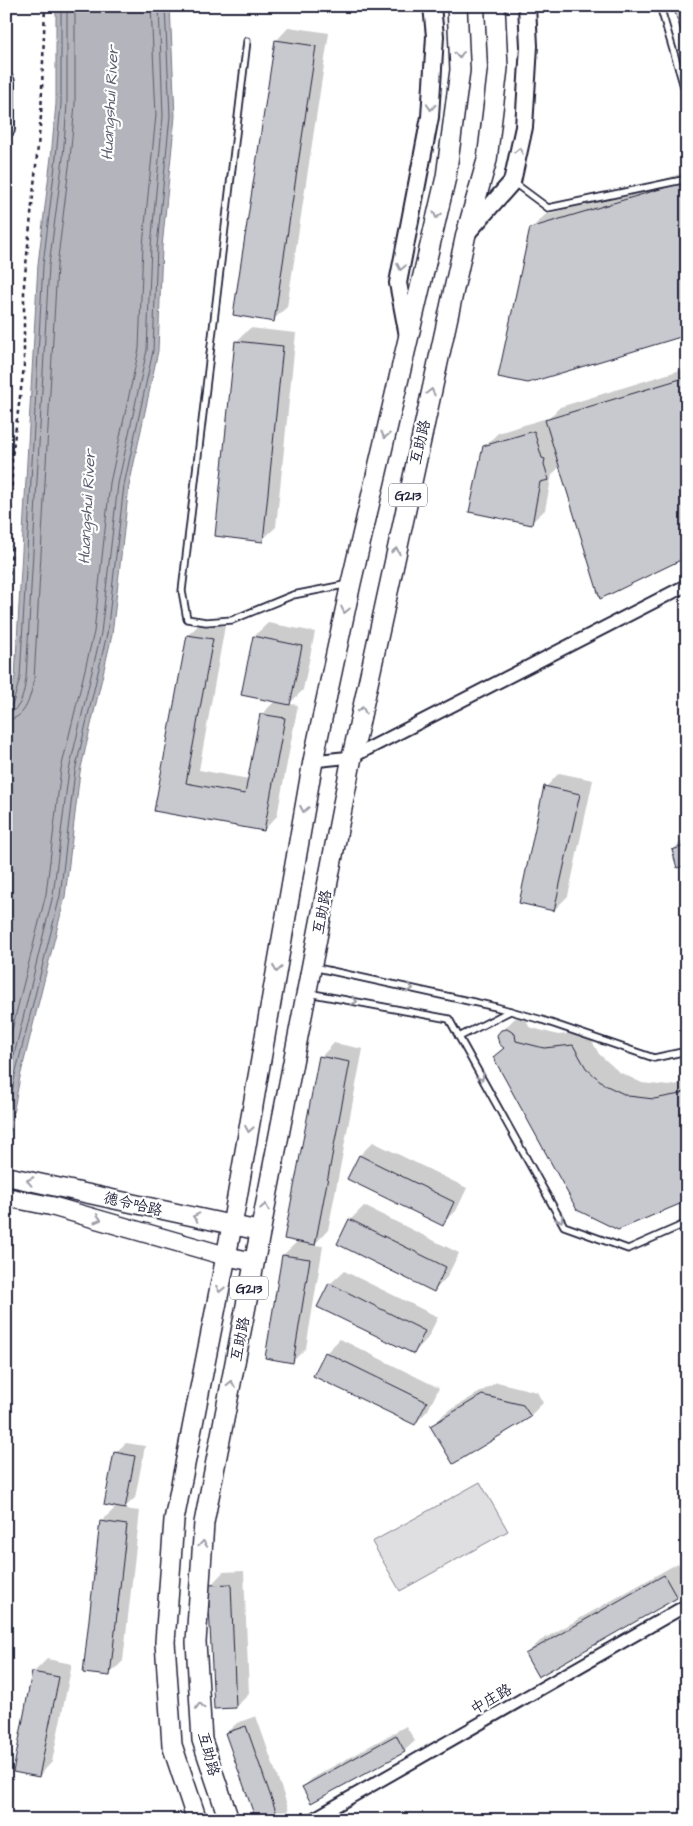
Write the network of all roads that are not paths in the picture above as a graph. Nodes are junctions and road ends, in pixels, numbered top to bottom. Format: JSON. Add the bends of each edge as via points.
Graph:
{"nodes":[{"id":1,"x":432,"y":6,"type":"edge"},
{"id":2,"x":456,"y":6,"type":"edge"},
{"id":3,"x":495,"y":6,"type":"edge"},
{"id":4,"x":527,"y":6,"type":"edge"},
{"id":5,"x":660,"y":6,"type":"edge"},
{"id":6,"x":248,"y":41,"type":"dead end"},
{"id":7,"x":6,"y":82,"type":"edge"},
{"id":8,"x":687,"y":97,"type":"edge"},
{"id":9,"x":6,"y":129,"type":"edge"},
{"id":10,"x":687,"y":179,"type":"edge"},
{"id":11,"x":512,"y":182,"type":"junction"},
{"id":12,"x":466,"y":234,"type":"junction"},
{"id":13,"x":408,"y":336,"type":"junction"},
{"id":14,"x":351,"y":583,"type":"junction"},
{"id":15,"x":687,"y":585,"type":"edge"},
{"id":16,"x":352,"y":757,"type":"junction"},
{"id":17,"x":313,"y":761,"type":"junction"},
{"id":18,"x":311,"y":967,"type":"junction"},
{"id":19,"x":306,"y":992,"type":"junction"},
{"id":20,"x":510,"y":1011,"type":"junction"},
{"id":21,"x":459,"y":1038,"type":"junction"},
{"id":22,"x":687,"y":1051,"type":"edge"},
{"id":23,"x":6,"y":1176,"type":"edge"},
{"id":24,"x":6,"y":1197,"type":"edge"},
{"id":25,"x":687,"y":1223,"type":"edge"},
{"id":26,"x":232,"y":1226,"type":"junction"},
{"id":27,"x":260,"y":1231,"type":"junction"},
{"id":28,"x":226,"y":1256,"type":"junction"},
{"id":29,"x":254,"y":1262,"type":"junction"},
{"id":30,"x":687,"y":1605,"type":"edge"},
{"id":31,"x":197,"y":1820,"type":"edge"},
{"id":32,"x":229,"y":1820,"type":"edge"},
{"id":33,"x":311,"y":1820,"type":"edge"}],
"edges":[{"from":1,"to":13,"type":"main road","one_way":true,"via":[[435,36],[430,117],[398,283]]},
{"from":2,"to":13,"type":"highway","name":"互助路","number":"G213","one_way":true,"via":[[460,70],[446,177]]},
{"from":3,"to":12,"type":"highway","name":"互助路","number":"G213","via":[[498,68],[487,160]]},
{"from":11,"to":4,"type":"main road","one_way":true,"via":[[524,127],[529,46]]},
{"from":5,"to":8,"type":"lane"},
{"from":6,"to":14,"type":"lane","via":[[182,591],[187,619],[206,622],[232,620],[293,595]]},
{"from":7,"to":9,"type":"main road"},
{"from":10,"to":11,"type":"lane","via":[[548,208]]},
{"from":11,"to":12,"type":"main road"},
{"from":16,"to":12,"type":"highway","name":"互助路","number":"G213","one_way":true},
{"from":13,"to":14,"type":"highway","name":"互助路","number":"G213","one_way":true},
{"from":14,"to":17,"type":"highway","name":"互助路","number":"G213","one_way":true},
{"from":15,"to":16,"type":"street"},
{"from":16,"to":17,"type":"street"},
{"from":16,"to":18,"type":"highway","name":"互助路","number":"G213"},
{"from":17,"to":26,"type":"highway","name":"互助路","number":"G213","one_way":true},
{"from":18,"to":19,"type":"highway","name":"互助路","number":"G213"},
{"from":18,"to":20,"type":"lane","one_way":true},
{"from":19,"to":21,"type":"lane","one_way":true,"via":[[449,1019]]},
{"from":27,"to":19,"type":"highway","name":"互助路","number":"G213","one_way":true},
{"from":20,"to":21,"type":"lane"},
{"from":20,"to":22,"type":"lane","via":[[654,1058]]},
{"from":21,"to":25,"type":"lane","one_way":true,"via":[[564,1226],[628,1249]]},
{"from":26,"to":23,"type":"main road","name":"德令哈路","one_way":true},
{"from":24,"to":28,"type":"main road","name":"德令哈路","one_way":true,"via":[[51,1206]]},
{"from":26,"to":27,"type":"main road","name":"德令哈路"},
{"from":26,"to":28,"type":"highway","name":"互助路","number":"G213"},
{"from":27,"to":29,"type":"highway","name":"互助路","number":"G213"},
{"from":28,"to":29,"type":"main road","name":"德令哈路"},
{"from":28,"to":31,"type":"highway","name":"互助路","number":"G213","one_way":true,"via":[[174,1520],[165,1642],[172,1746]]},
{"from":32,"to":29,"type":"highway","name":"互助路","number":"G213","one_way":true,"via":[[202,1740],[196,1642],[204,1523]]},
{"from":30,"to":33,"type":"street","name":"中庄路"}]}
